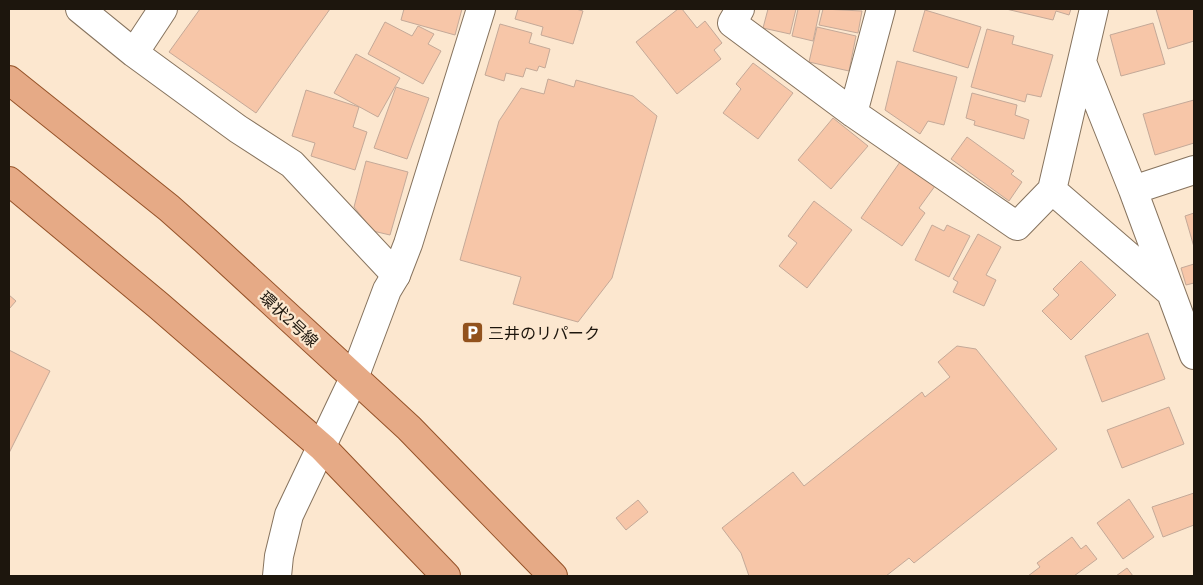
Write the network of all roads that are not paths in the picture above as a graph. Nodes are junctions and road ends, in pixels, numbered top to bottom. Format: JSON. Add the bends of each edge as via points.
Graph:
{"nodes":[{"id":1,"x":80,"y":9,"type":"edge"},
{"id":2,"x":164,"y":9,"type":"edge"},
{"id":3,"x":481,"y":9,"type":"edge"},
{"id":4,"x":740,"y":9,"type":"edge"},
{"id":5,"x":881,"y":9,"type":"edge"},
{"id":6,"x":1094,"y":9,"type":"edge"},
{"id":7,"x":134,"y":53,"type":"junction"},
{"id":8,"x":1082,"y":62,"type":"junction"},
{"id":9,"x":9,"y":80,"type":"edge"},
{"id":10,"x":853,"y":113,"type":"junction"},
{"id":11,"x":1194,"y":170,"type":"edge"},
{"id":12,"x":9,"y":181,"type":"edge"},
{"id":13,"x":1052,"y":190,"type":"junction"},
{"id":14,"x":1133,"y":190,"type":"junction"},
{"id":15,"x":396,"y":275,"type":"junction"},
{"id":16,"x":1172,"y":293,"type":"junction"},
{"id":17,"x":1194,"y":355,"type":"edge"},
{"id":18,"x":354,"y":378,"type":"junction"},
{"id":19,"x":323,"y":448,"type":"junction"},
{"id":20,"x":277,"y":576,"type":"edge"},
{"id":21,"x":446,"y":576,"type":"edge"},
{"id":22,"x":553,"y":576,"type":"edge"}],
"edges":[{"from":1,"to":7,"type":"street"},
{"from":2,"to":7,"type":"street"},
{"from":3,"to":15,"type":"street"},
{"from":4,"to":10,"type":"street","via":[[732,23]]},
{"from":5,"to":10,"type":"street"},
{"from":6,"to":8,"type":"street"},
{"from":7,"to":15,"type":"street","via":[[292,164]]},
{"from":8,"to":13,"type":"street"},
{"from":8,"to":14,"type":"street"},
{"from":9,"to":18,"type":"main road","name":"環状2号線","via":[[169,208]]},
{"from":10,"to":13,"type":"street","via":[[1017,226]]},
{"from":11,"to":14,"type":"street"},
{"from":12,"to":19,"type":"main road"},
{"from":13,"to":16,"type":"street"},
{"from":14,"to":16,"type":"street"},
{"from":15,"to":18,"type":"street","via":[[387,290]]},
{"from":16,"to":17,"type":"street"},
{"from":18,"to":19,"type":"street"},
{"from":18,"to":22,"type":"main road","name":"環状2号線","via":[[473,492]]},
{"from":19,"to":20,"type":"street","via":[[289,515],[278,556]]},
{"from":19,"to":21,"type":"main road"}]}
